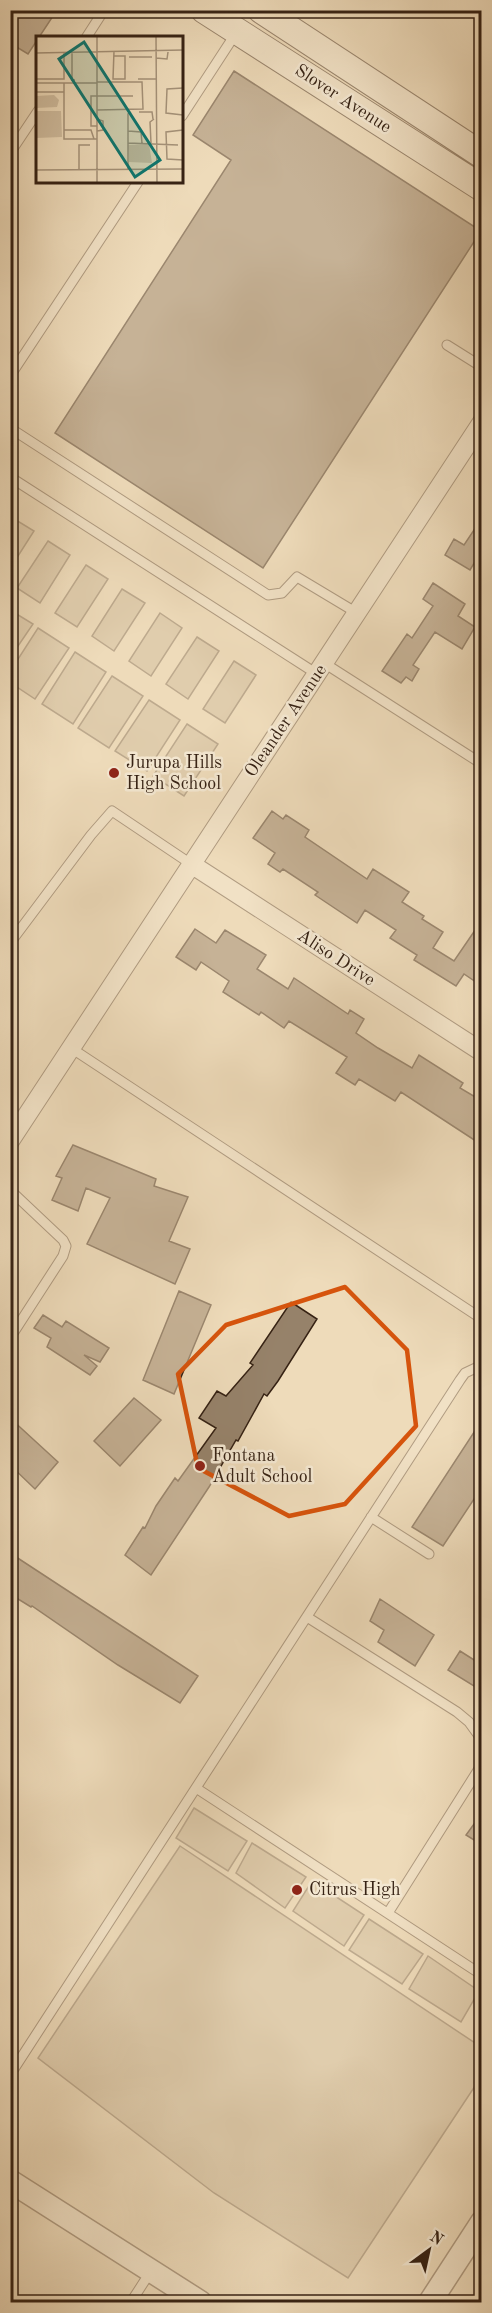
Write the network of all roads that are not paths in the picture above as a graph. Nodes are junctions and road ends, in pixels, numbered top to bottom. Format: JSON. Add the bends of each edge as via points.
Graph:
{"nodes":[{"id":1,"x":104,"y":10,"type":"edge"},
{"id":2,"x":204,"y":10,"type":"edge"},
{"id":3,"x":261,"y":10,"type":"edge"},
{"id":4,"x":237,"y":31,"type":"junction"},
{"id":5,"x":87,"y":36,"type":"edge"},
{"id":6,"x":36,"y":114,"type":"edge"},
{"id":7,"x":183,"y":114,"type":"edge"},
{"id":8,"x":10,"y":153,"type":"edge"},
{"id":9,"x":482,"y":155,"type":"edge"},
{"id":10,"x":137,"y":183,"type":"edge"},
{"id":11,"x":482,"y":188,"type":"edge"},
{"id":12,"x":447,"y":345,"type":"dead end"},
{"id":13,"x":482,"y":367,"type":"edge"},
{"id":14,"x":10,"y":376,"type":"edge"},
{"id":15,"x":482,"y":422,"type":"edge"},
{"id":16,"x":10,"y":428,"type":"edge"},
{"id":17,"x":10,"y":477,"type":"edge"},
{"id":18,"x":357,"y":613,"type":"junction"},
{"id":19,"x":320,"y":669,"type":"junction"},
{"id":20,"x":482,"y":764,"type":"edge"},
{"id":21,"x":191,"y":864,"type":"junction"},
{"id":22,"x":10,"y":943,"type":"edge"},
{"id":23,"x":71,"y":1048,"type":"junction"},
{"id":24,"x":482,"y":1052,"type":"edge"},
{"id":25,"x":10,"y":1141,"type":"edge"},
{"id":26,"x":10,"y":1190,"type":"edge"},
{"id":27,"x":482,"y":1319,"type":"edge"},
{"id":28,"x":10,"y":1338,"type":"edge"},
{"id":29,"x":482,"y":1365,"type":"edge"},
{"id":30,"x":371,"y":1517,"type":"junction"},
{"id":31,"x":429,"y":1554,"type":"dead end"},
{"id":32,"x":307,"y":1617,"type":"junction"},
{"id":33,"x":482,"y":1740,"type":"edge"},
{"id":34,"x":482,"y":1764,"type":"edge"},
{"id":35,"x":196,"y":1788,"type":"junction"},
{"id":36,"x":388,"y":1913,"type":"junction"},
{"id":37,"x":482,"y":1975,"type":"edge"},
{"id":38,"x":10,"y":2075,"type":"edge"},
{"id":39,"x":10,"y":2181,"type":"edge"},
{"id":40,"x":482,"y":2222,"type":"edge"},
{"id":41,"x":151,"y":2271,"type":"junction"},
{"id":42,"x":131,"y":2302,"type":"edge"},
{"id":43,"x":200,"y":2302,"type":"edge"},
{"id":44,"x":430,"y":2302,"type":"edge"}],
"edges":[{"from":1,"to":5,"type":"lane"},
{"from":2,"to":4,"type":"main road","name":"Slover Avenue"},
{"from":3,"to":9,"type":"main road","name":"Slover Avenue"},
{"from":4,"to":7,"type":"lane"},
{"from":4,"to":11,"type":"main road","name":"Slover Avenue"},
{"from":6,"to":8,"type":"lane"},
{"from":10,"to":14,"type":"lane"},
{"from":12,"to":13,"type":"lane"},
{"from":15,"to":18,"type":"street","name":"Oleander Avenue"},
{"from":16,"to":18,"type":"lane","via":[[268,595],[282,593],[297,577]]},
{"from":17,"to":19,"type":"lane"},
{"from":18,"to":19,"type":"street","name":"Oleander Avenue"},
{"from":19,"to":20,"type":"lane"},
{"from":19,"to":21,"type":"street","name":"Oleander Avenue"},
{"from":21,"to":22,"type":"lane","via":[[112,811]]},
{"from":21,"to":23,"type":"street","name":"Oleander Avenue"},
{"from":21,"to":24,"type":"street","name":"Aliso Drive"},
{"from":23,"to":25,"type":"street","name":"Oleander Avenue"},
{"from":23,"to":27,"type":"lane"},
{"from":26,"to":28,"type":"lane","via":[[66,1246]]},
{"from":29,"to":30,"type":"lane","via":[[473,1367],[460,1380]]},
{"from":30,"to":31,"type":"lane"},
{"from":30,"to":32,"type":"lane"},
{"from":32,"to":33,"type":"lane","via":[[457,1712]]},
{"from":32,"to":35,"type":"lane"},
{"from":34,"to":36,"type":"lane"},
{"from":35,"to":36,"type":"lane"},
{"from":35,"to":38,"type":"lane"},
{"from":36,"to":37,"type":"lane"},
{"from":39,"to":41,"type":"street"},
{"from":40,"to":44,"type":"street"},
{"from":41,"to":42,"type":"lane"},
{"from":41,"to":43,"type":"street"}]}
